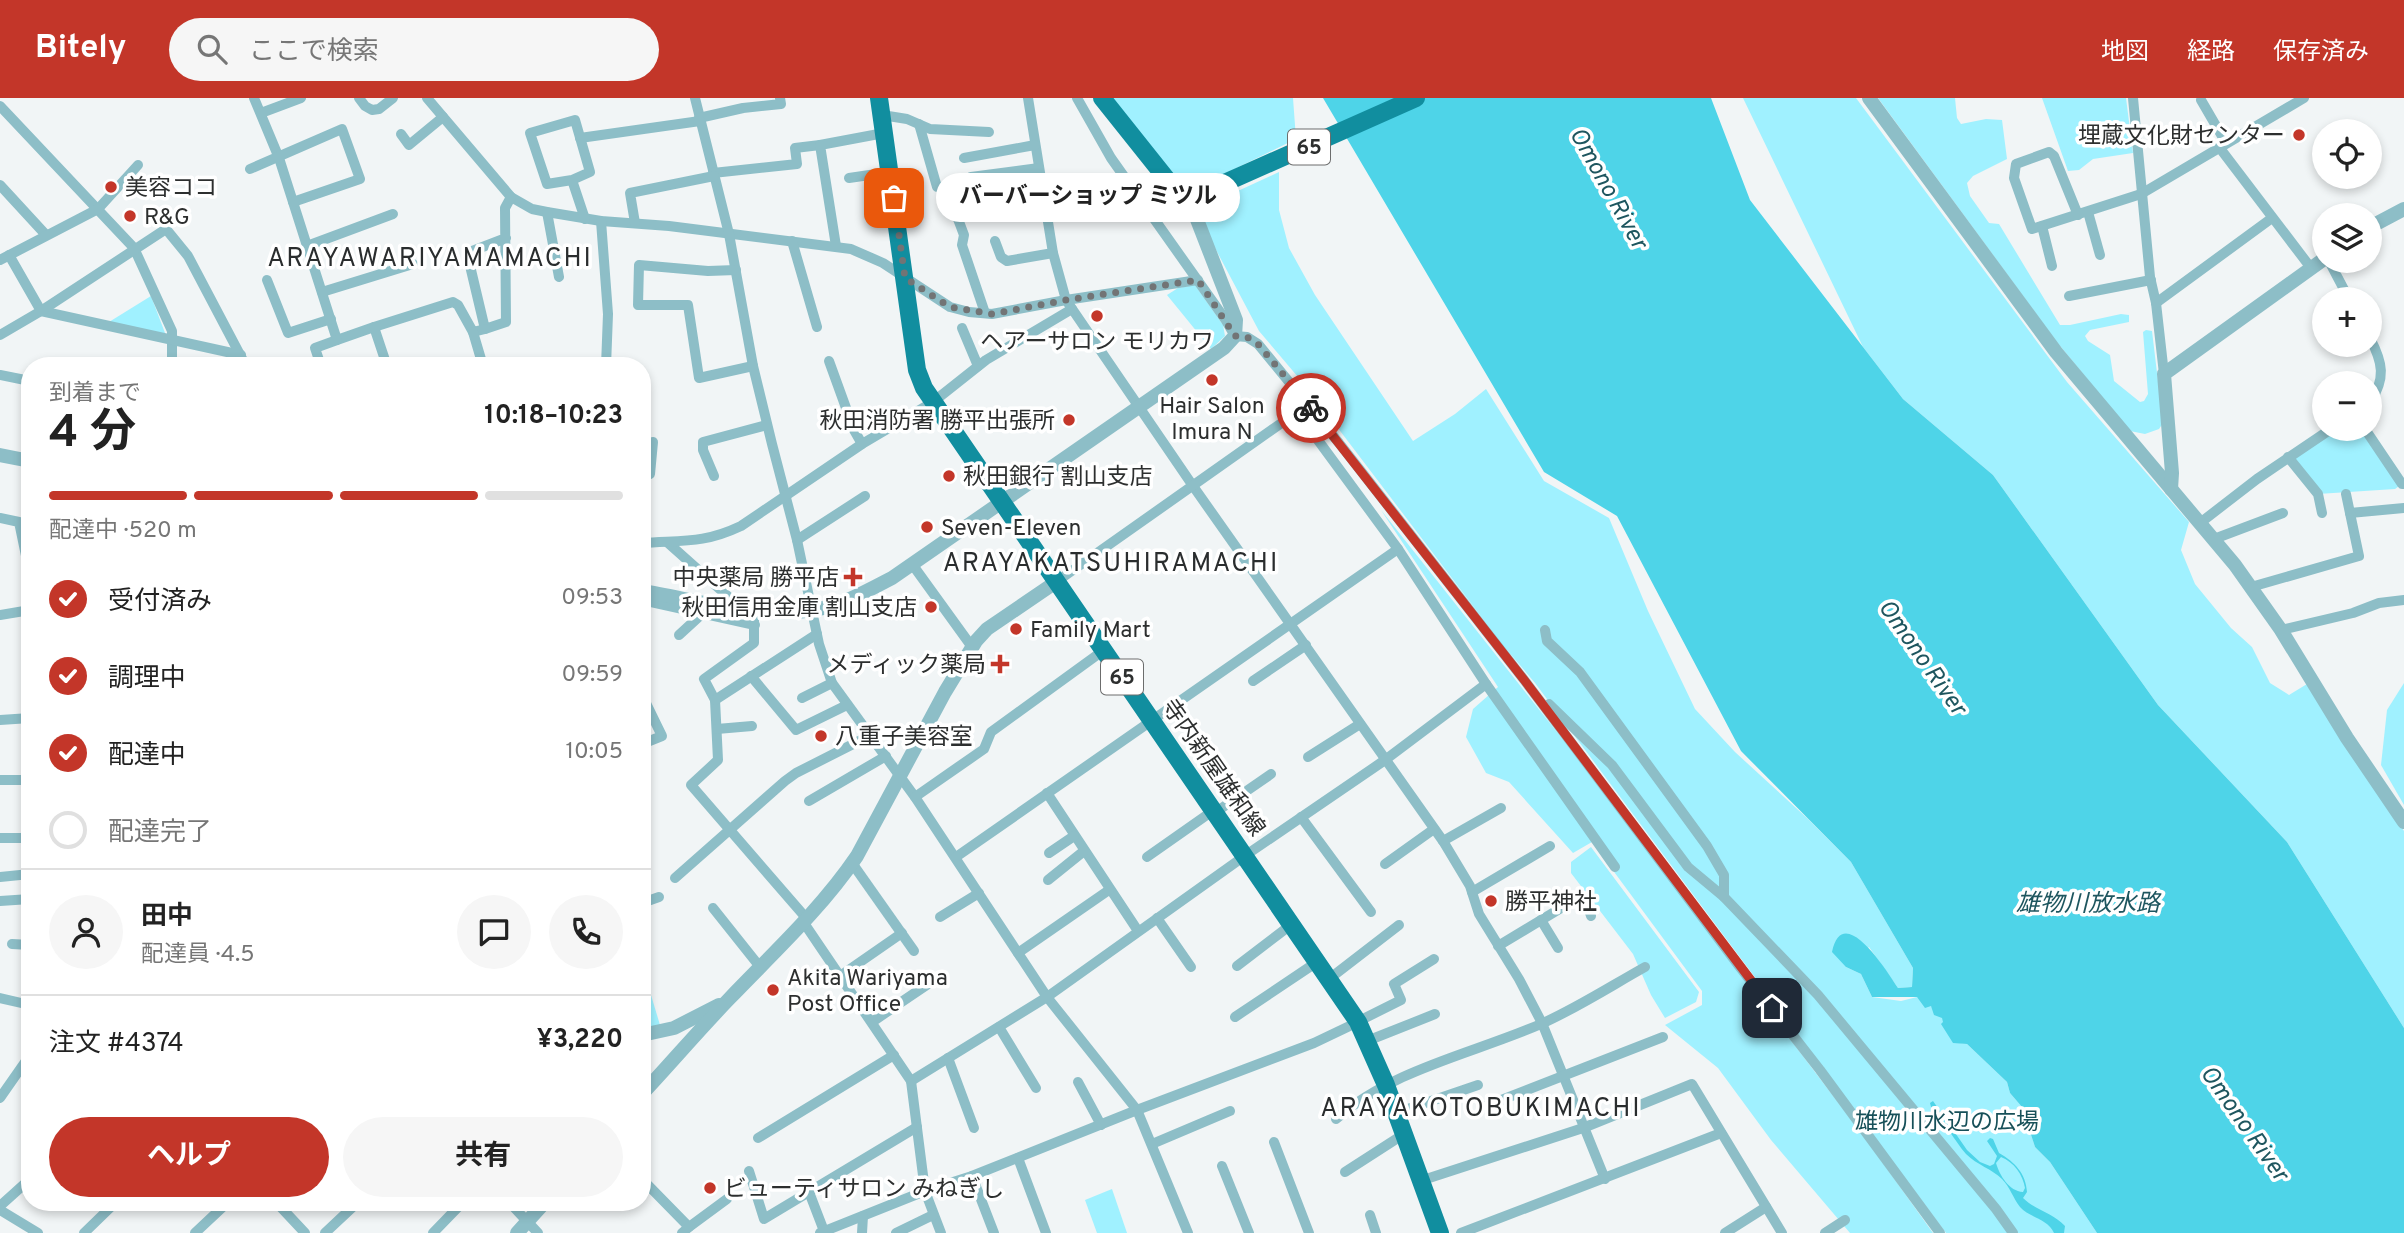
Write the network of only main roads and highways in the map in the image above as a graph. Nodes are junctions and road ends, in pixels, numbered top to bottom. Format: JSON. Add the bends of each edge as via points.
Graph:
{"nodes":[{"id":1,"x":1102,"y":98,"type":"edge"},
{"id":2,"x":1416,"y":98,"type":"edge"},
{"id":3,"x":881,"y":106,"type":"edge"},
{"id":4,"x":1436,"y":1232,"type":"edge"}],
"edges":[{"from":1,"to":2,"type":"main road","number":"65","via":[[1177,192],[1197,196]]},
{"from":3,"to":4,"type":"main road","name":"寺内新屋雄和線","number":"65","via":[[917,370],[924,388],[1358,1022],[1386,1084]]}]}
